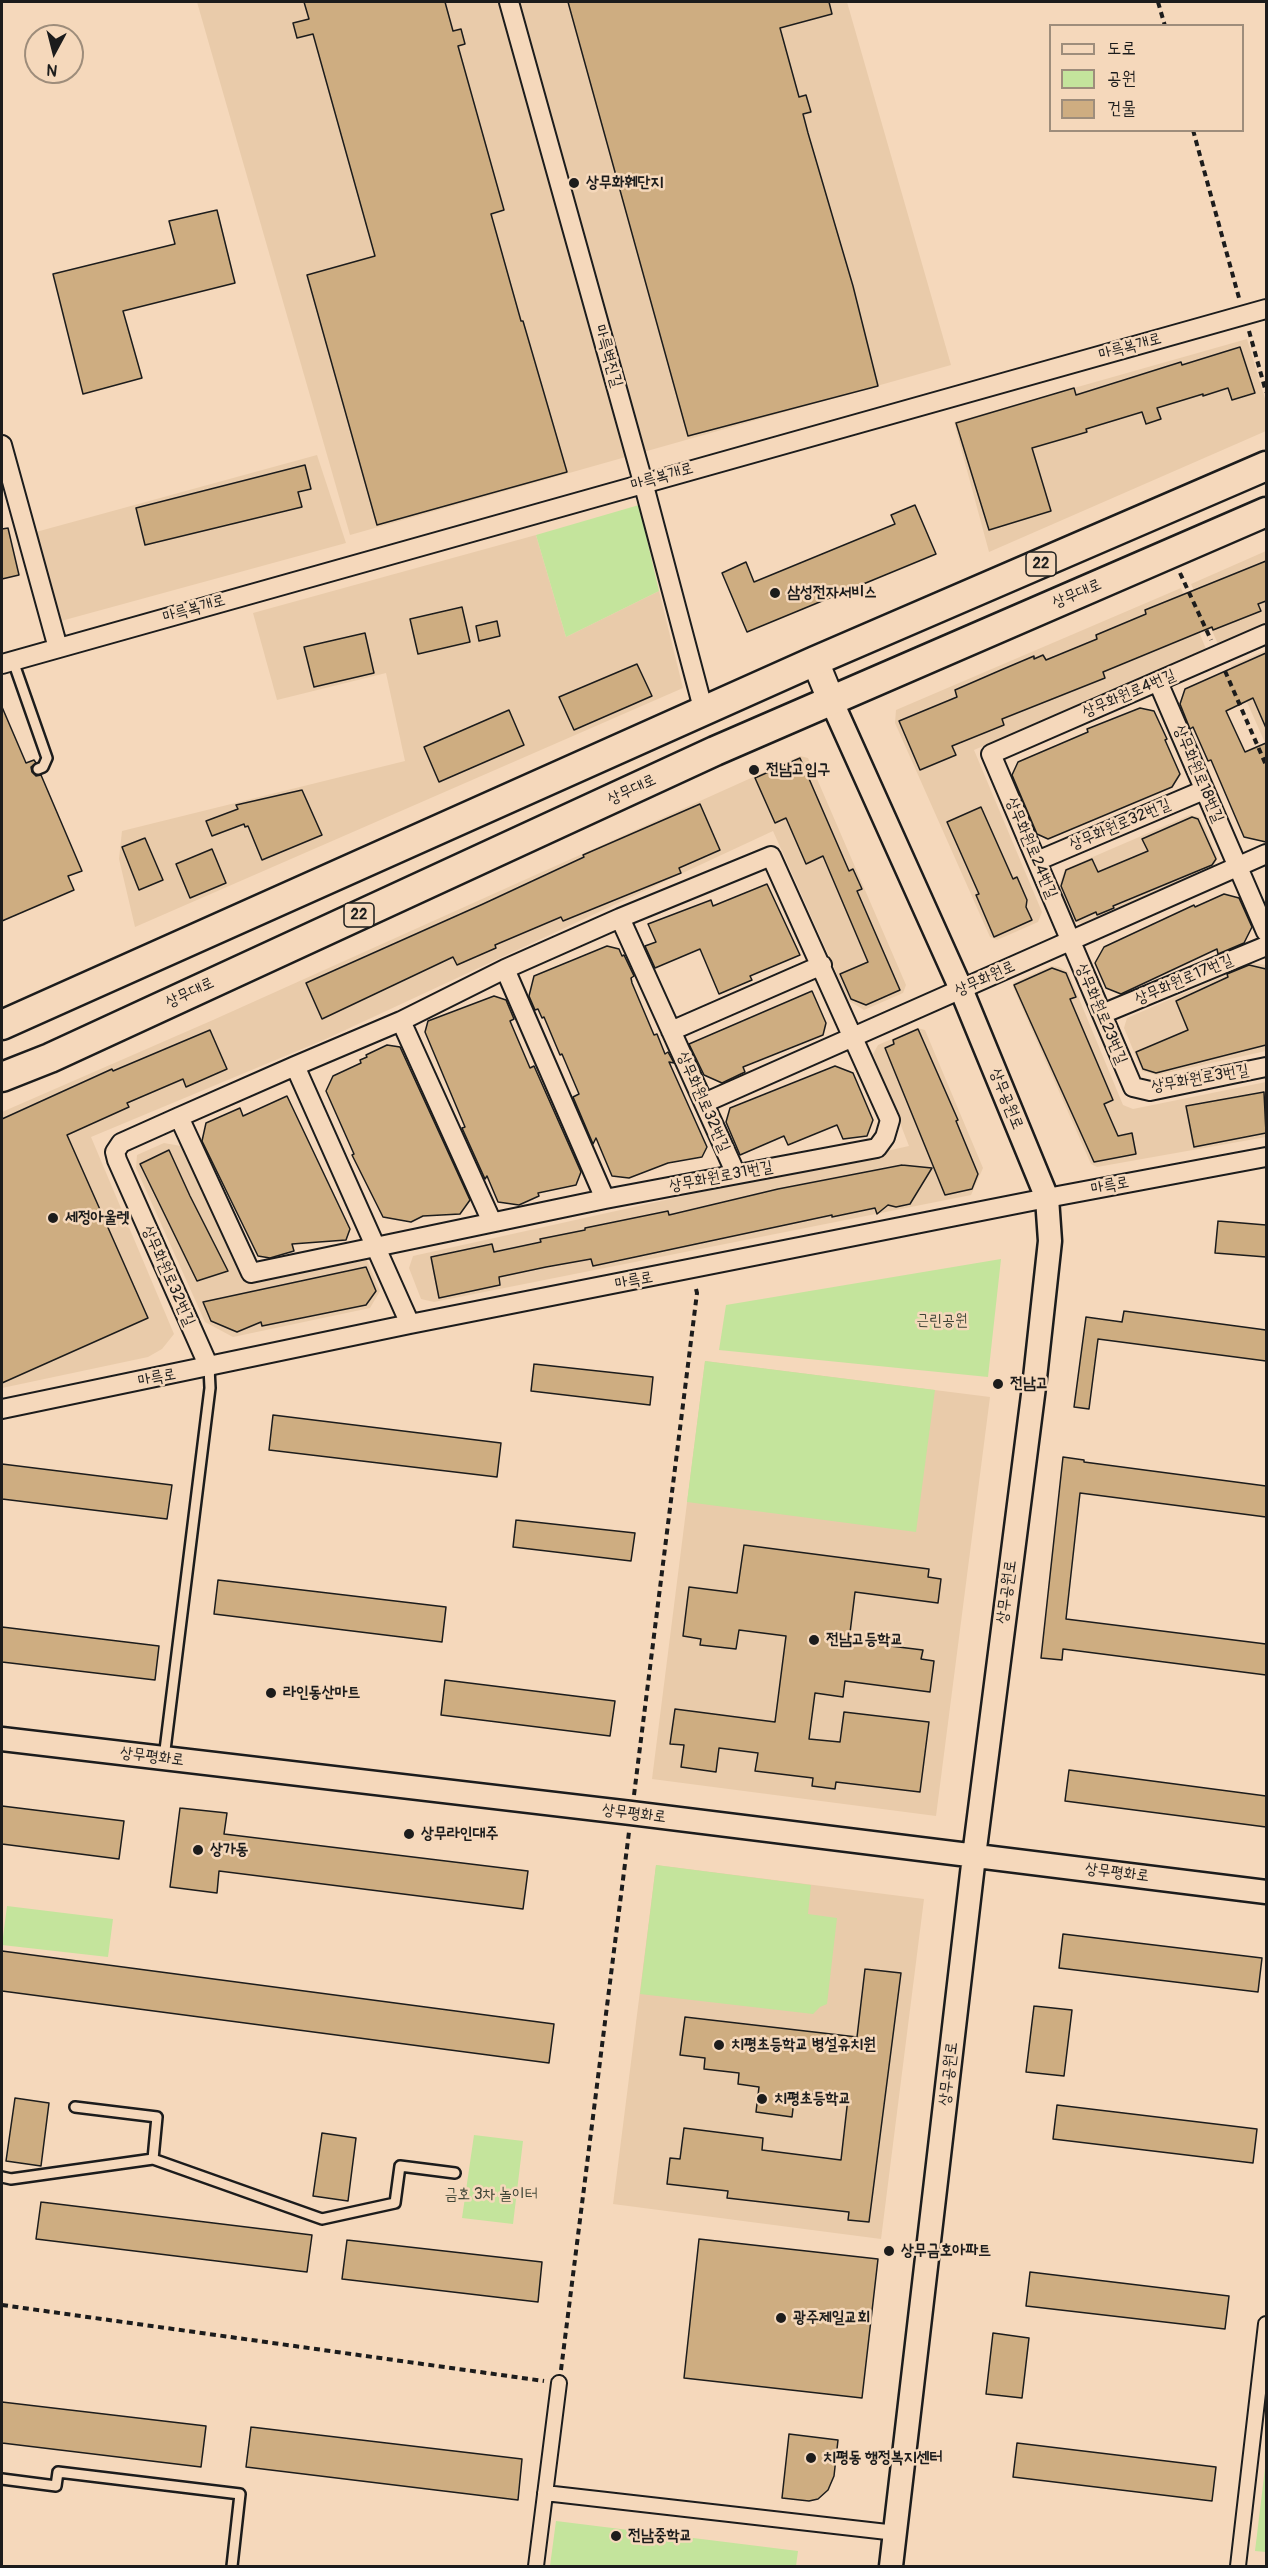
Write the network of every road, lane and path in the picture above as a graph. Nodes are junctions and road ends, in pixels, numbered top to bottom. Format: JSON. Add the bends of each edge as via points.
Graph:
{"nodes":[{"id":1,"x":509,"y":2,"type":"edge"},
{"id":2,"x":1158,"y":2,"type":"edge"},
{"id":3,"x":1164,"y":24,"type":"edge"},
{"id":4,"x":1194,"y":132,"type":"edge"},
{"id":5,"x":1266,"y":309,"type":"edge"},
{"id":6,"x":1244,"y":316,"type":"junction"},
{"id":7,"x":1266,"y":392,"type":"edge"},
{"id":8,"x":2,"y":445,"type":"edge"},
{"id":9,"x":1266,"y":466,"type":"edge"},
{"id":10,"x":643,"y":482,"type":"junction"},
{"id":11,"x":1266,"y":512,"type":"edge"},
{"id":12,"x":1266,"y":634,"type":"edge"},
{"id":13,"x":58,"y":648,"type":"junction"},
{"id":14,"x":815,"y":661,"type":"junction"},
{"id":15,"x":7,"y":662,"type":"edge"},
{"id":16,"x":1158,"y":682,"type":"junction"},
{"id":17,"x":831,"y":700,"type":"junction"},
{"id":18,"x":704,"y":712,"type":"junction"},
{"id":19,"x":991,"y":754,"type":"joint"},
{"id":20,"x":38,"y":769,"type":"dead end"},
{"id":21,"x":1204,"y":790,"type":"junction"},
{"id":22,"x":1266,"y":854,"type":"edge"},
{"id":23,"x":771,"y":856,"type":"joint"},
{"id":24,"x":1037,"y":861,"type":"junction"},
{"id":25,"x":1238,"y":867,"type":"junction"},
{"id":26,"x":620,"y":918,"type":"junction"},
{"id":27,"x":1266,"y":932,"type":"edge"},
{"id":28,"x":1070,"y":941,"type":"junction"},
{"id":29,"x":1266,"y":946,"type":"edge"},
{"id":30,"x":822,"y":965,"type":"junction"},
{"id":31,"x":505,"y":969,"type":"junction"},
{"id":32,"x":961,"y":989,"type":"junction"},
{"id":33,"x":1102,"y":1014,"type":"junction"},
{"id":34,"x":401,"y":1021,"type":"junction"},
{"id":35,"x":2,"y":1025,"type":"edge"},
{"id":36,"x":671,"y":1031,"type":"junction"},
{"id":37,"x":854,"y":1038,"type":"junction"},
{"id":38,"x":295,"y":1066,"type":"junction"},
{"id":39,"x":1266,"y":1067,"type":"edge"},
{"id":40,"x":2,"y":1077,"type":"edge"},
{"id":41,"x":1133,"y":1087,"type":"joint"},
{"id":42,"x":704,"y":1103,"type":"junction"},
{"id":43,"x":178,"y":1117,"type":"junction"},
{"id":44,"x":1266,"y":1157,"type":"edge"},
{"id":45,"x":736,"y":1173,"type":"junction"},
{"id":46,"x":605,"y":1198,"type":"junction"},
{"id":47,"x":1047,"y":1198,"type":"junction"},
{"id":48,"x":492,"y":1222,"type":"junction"},
{"id":49,"x":376,"y":1245,"type":"junction"},
{"id":50,"x":691,"y":1270,"type":"junction"},
{"id":51,"x":410,"y":1324,"type":"junction"},
{"id":52,"x":208,"y":1367,"type":"junction"},
{"id":53,"x":2,"y":1409,"type":"edge"},
{"id":54,"x":2,"y":1739,"type":"edge"},
{"id":55,"x":164,"y":1758,"type":"junction"},
{"id":56,"x":632,"y":1813,"type":"junction"},
{"id":57,"x":974,"y":1856,"type":"junction"},
{"id":58,"x":1266,"y":1892,"type":"edge"},
{"id":59,"x":75,"y":2108,"type":"dead end"},
{"id":60,"x":153,"y":2159,"type":"junction"},
{"id":61,"x":455,"y":2173,"type":"dead end"},
{"id":62,"x":2,"y":2177,"type":"edge"},
{"id":63,"x":2,"y":2305,"type":"edge"},
{"id":64,"x":1266,"y":2324,"type":"edge"},
{"id":65,"x":559,"y":2383,"type":"junction"},
{"id":66,"x":2,"y":2479,"type":"edge"},
{"id":67,"x":545,"y":2493,"type":"junction"},
{"id":68,"x":896,"y":2533,"type":"junction"},
{"id":69,"x":232,"y":2566,"type":"edge"},
{"id":70,"x":536,"y":2566,"type":"edge"},
{"id":71,"x":891,"y":2566,"type":"edge"},
{"id":72,"x":1238,"y":2566,"type":"edge"}],
"edges":[{"from":1,"to":10,"type":"street","name":"마륵벽진길"},
{"from":2,"to":3,"type":"path"},
{"from":4,"to":6,"type":"path"},
{"from":5,"to":6,"type":"street","name":"마륵복개로"},
{"from":6,"to":7,"type":"path"},
{"from":6,"to":10,"type":"street","name":"마륵복개로"},
{"from":8,"to":13,"type":"street"},
{"from":9,"to":14,"type":"main road","number":"22"},
{"from":10,"to":13,"type":"street","name":"마륵복개로"},
{"from":10,"to":18,"type":"street","name":"마륵벽진길"},
{"from":11,"to":17,"type":"main road","name":"상무대로","number":"22"},
{"from":12,"to":16,"type":"street","name":"상무화원로4번길"},
{"from":13,"to":15,"type":"street","name":"마륵복개로"},
{"from":14,"to":17,"type":"main road","name":"상무공원로"},
{"from":14,"to":18,"type":"main road","number":"22"},
{"from":15,"to":20,"type":"lane","via":[[47,758]]},
{"from":16,"to":19,"type":"street","name":"상무화원로4번길"},
{"from":16,"to":21,"type":"street","name":"상무화원로18번길"},
{"from":17,"to":32,"type":"street","name":"상무공원로"},
{"from":17,"to":40,"type":"main road","name":"상무대로","number":"22"},
{"from":18,"to":35,"type":"main road","number":"22"},
{"from":19,"to":24,"type":"street","name":"상무화원로24번길"},
{"from":21,"to":24,"type":"street","name":"상무화원로32번길"},
{"from":21,"to":25,"type":"street","name":"상무화원로18번길"},
{"from":22,"to":25,"type":"street","name":"상무화원로"},
{"from":23,"to":26,"type":"street","name":"상무화원로32번길"},
{"from":23,"to":30,"type":"street","name":"상무화원로31번길"},
{"from":24,"to":28,"type":"street","name":"상무화원로24번길"},
{"from":25,"to":27,"type":"street"},
{"from":25,"to":28,"type":"street","name":"상무화원로"},
{"from":26,"to":31,"type":"street","name":"상무화원로32번길"},
{"from":26,"to":36,"type":"street","name":"상무화원로32번길"},
{"from":28,"to":32,"type":"street","name":"상무화원로"},
{"from":28,"to":33,"type":"street","name":"상무화원로23번길"},
{"from":29,"to":33,"type":"street","name":"상무화원로17번길"},
{"from":30,"to":36,"type":"street","name":"상무화원로32번길"},
{"from":30,"to":37,"type":"street","name":"상무화원로31번길"},
{"from":31,"to":34,"type":"street","name":"상무화원로32번길"},
{"from":31,"to":46,"type":"street"},
{"from":32,"to":37,"type":"street","name":"상무화원로"},
{"from":32,"to":47,"type":"street","name":"상무공원로"},
{"from":33,"to":41,"type":"street","name":"상무화원로23번길"},
{"from":34,"to":38,"type":"street","name":"상무화원로32번길"},
{"from":34,"to":48,"type":"street"},
{"from":36,"to":42,"type":"street","name":"상무화원로32번길"},
{"from":37,"to":42,"type":"street","name":"상무화원로"},
{"from":37,"to":45,"type":"street","name":"상무화원로31번길","via":[[890,1120],[877,1148]]},
{"from":38,"to":43,"type":"street","name":"상무화원로32번길"},
{"from":38,"to":49,"type":"street"},
{"from":39,"to":41,"type":"street","name":"상무화원로3번길","via":[[1150,1091]]},
{"from":42,"to":45,"type":"street","name":"상무화원로32번길"},
{"from":43,"to":49,"type":"street","name":"상무화원로31번길","via":[[251,1273]]},
{"from":43,"to":52,"type":"street","name":"상무화원로32번길","via":[[121,1143],[116,1152]]},
{"from":44,"to":47,"type":"street","name":"마륵로"},
{"from":45,"to":46,"type":"street","name":"상무화원로31번길"},
{"from":46,"to":48,"type":"street","name":"상무화원로31번길"},
{"from":47,"to":50,"type":"street","name":"마륵로"},
{"from":47,"to":57,"type":"street","name":"상무공원로","via":[[1050,1241],[1036,1368]]},
{"from":48,"to":49,"type":"street","name":"상무화원로31번길"},
{"from":49,"to":51,"type":"street"},
{"from":50,"to":51,"type":"street","name":"마륵로"},
{"from":50,"to":56,"type":"path","via":[[697,1293]]},
{"from":51,"to":52,"type":"street","name":"마륵로"},
{"from":52,"to":53,"type":"street","name":"마륵로"},
{"from":52,"to":55,"type":"lane","via":[[210,1388]]},
{"from":54,"to":55,"type":"street","name":"상무평화로"},
{"from":55,"to":56,"type":"street","name":"상무평화로"},
{"from":56,"to":57,"type":"street","name":"상무평화로"},
{"from":56,"to":65,"type":"path"},
{"from":57,"to":58,"type":"street","name":"상무평화로"},
{"from":57,"to":68,"type":"street","name":"상무공원로"},
{"from":59,"to":60,"type":"lane","via":[[157,2117]]},
{"from":60,"to":61,"type":"lane","via":[[322,2218],[395,2203],[400,2166]]},
{"from":60,"to":62,"type":"lane","via":[[11,2179]]},
{"from":63,"to":65,"type":"path"},
{"from":64,"to":72,"type":"street"},
{"from":65,"to":67,"type":"street"},
{"from":66,"to":69,"type":"lane","via":[[56,2486],[58,2472],[240,2494]]},
{"from":67,"to":68,"type":"street"},
{"from":67,"to":70,"type":"street"},
{"from":68,"to":71,"type":"street","name":"상무공원로"}]}
